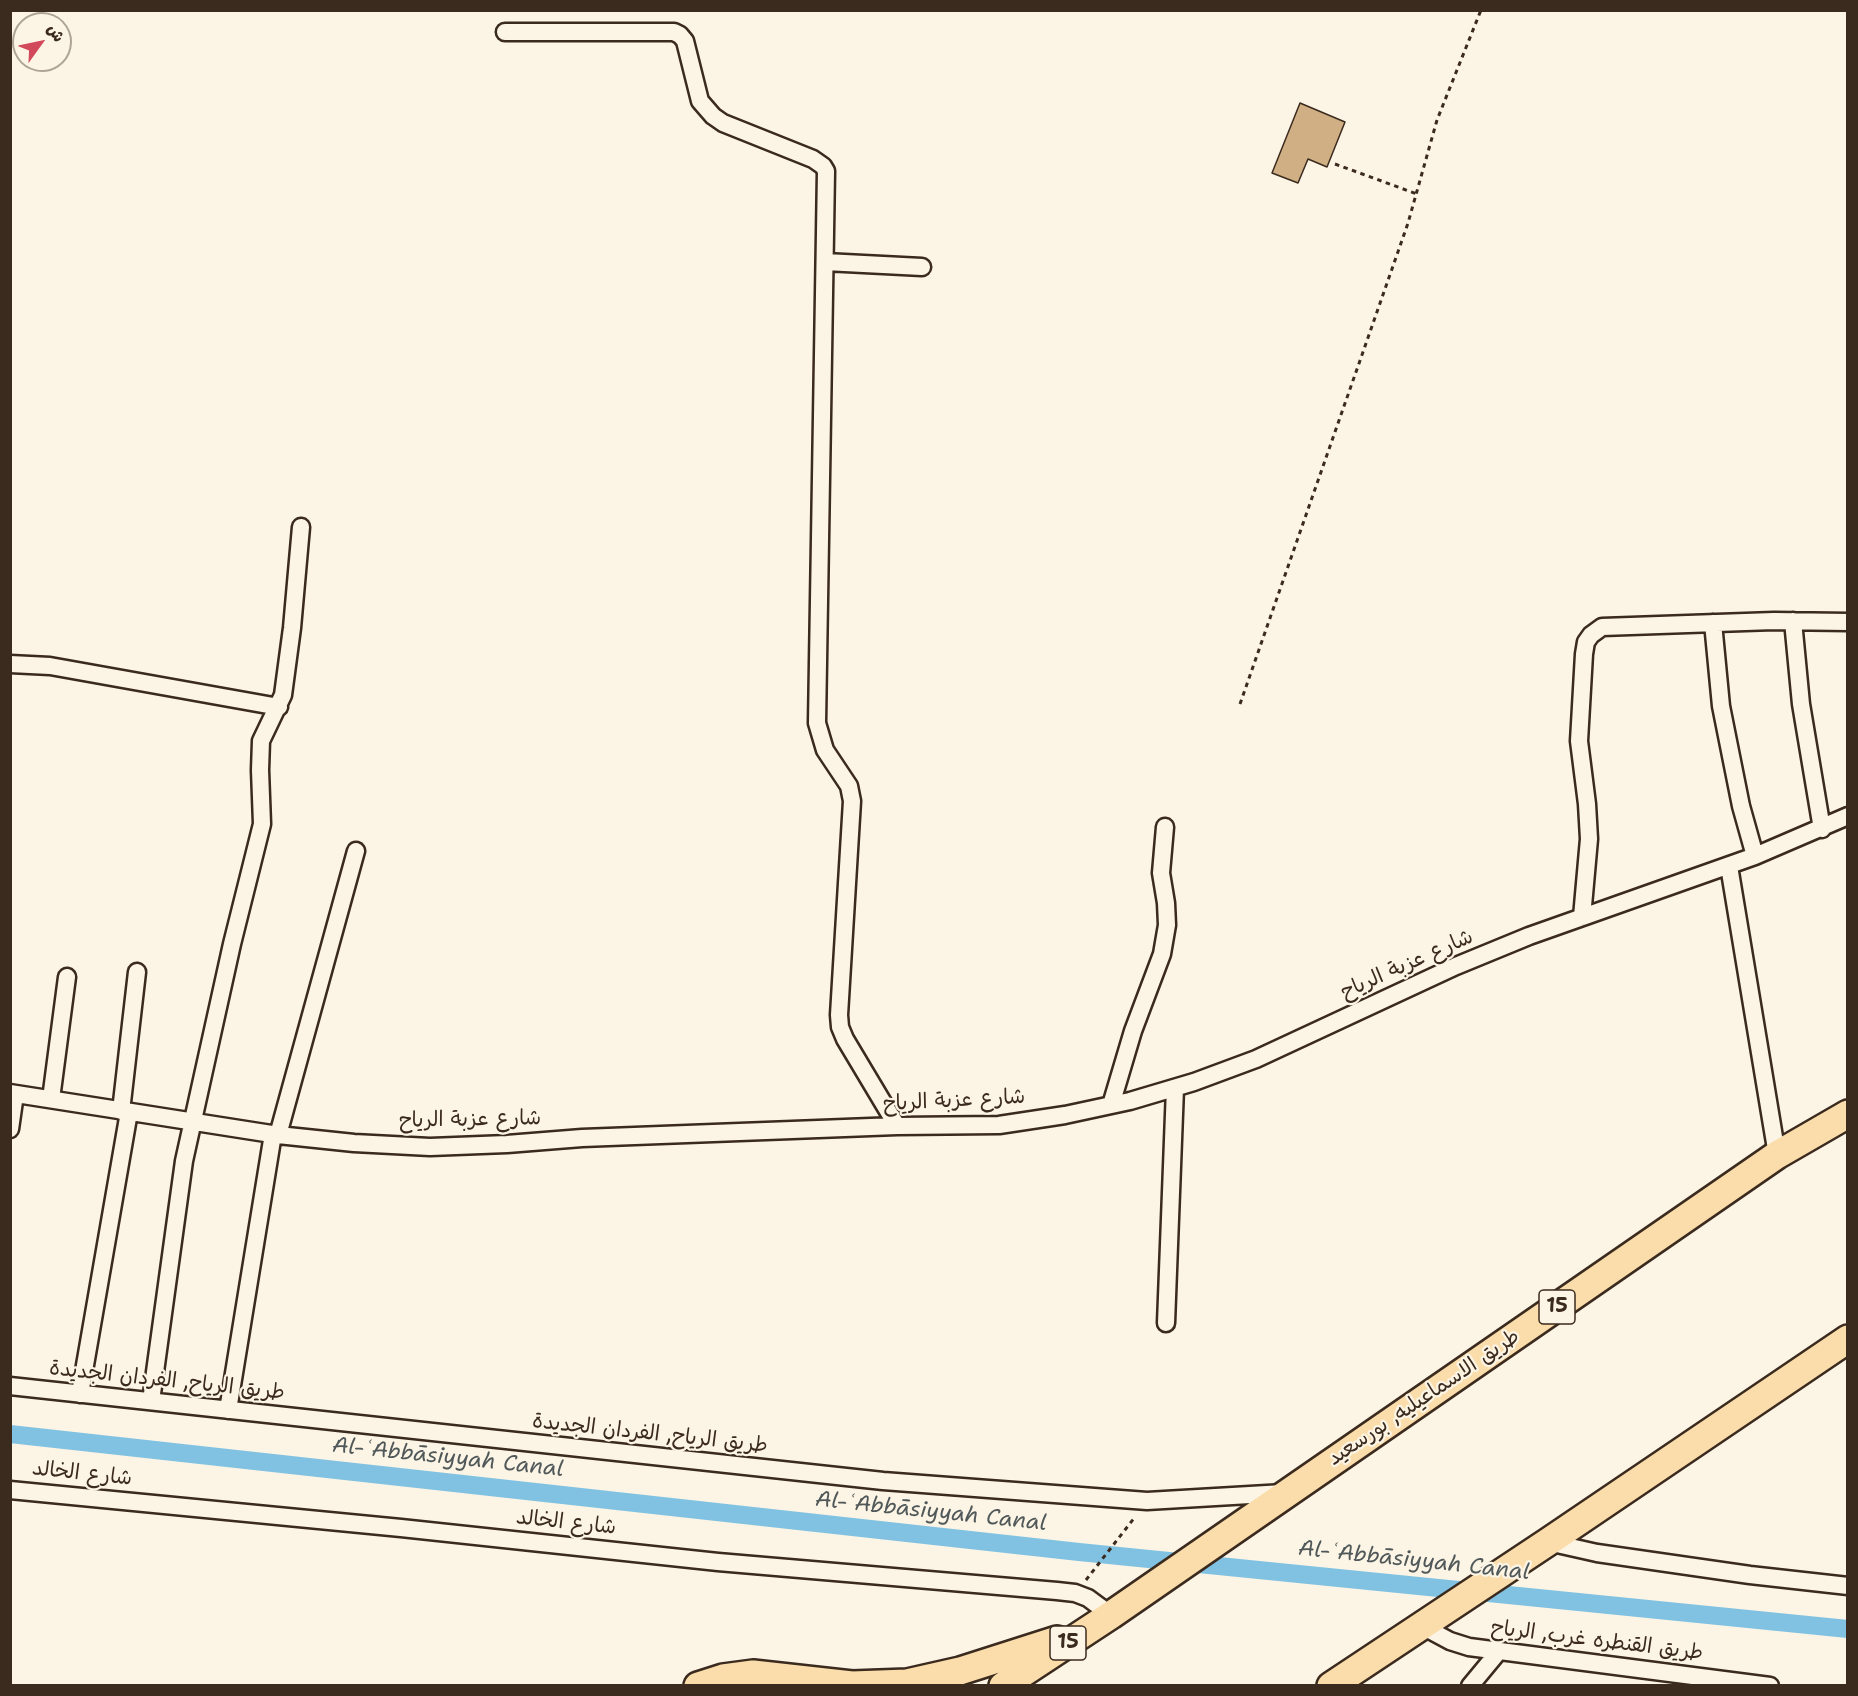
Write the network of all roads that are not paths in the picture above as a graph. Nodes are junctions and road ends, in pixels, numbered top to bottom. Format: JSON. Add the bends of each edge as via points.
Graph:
{"nodes":[{"id":1,"x":505,"y":32,"type":"dead end"},
{"id":2,"x":825,"y":262,"type":"junction"},
{"id":3,"x":922,"y":267,"type":"dead end"},
{"id":4,"x":301,"y":527,"type":"dead end"},
{"id":5,"x":1793,"y":621,"type":"junction"},
{"id":6,"x":1848,"y":622,"type":"edge"},
{"id":7,"x":1713,"y":623,"type":"junction"},
{"id":8,"x":10,"y":664,"type":"edge"},
{"id":9,"x":279,"y":707,"type":"junction"},
{"id":10,"x":1848,"y":816,"type":"edge"},
{"id":11,"x":1165,"y":827,"type":"dead end"},
{"id":12,"x":1822,"y":829,"type":"junction"},
{"id":13,"x":356,"y":851,"type":"dead end"},
{"id":14,"x":1755,"y":856,"type":"junction"},
{"id":15,"x":1729,"y":866,"type":"junction"},
{"id":16,"x":1582,"y":917,"type":"junction"},
{"id":17,"x":137,"y":972,"type":"dead end"},
{"id":18,"x":67,"y":977,"type":"dead end"},
{"id":19,"x":1176,"y":1088,"type":"junction"},
{"id":20,"x":13,"y":1093,"type":"edge"},
{"id":21,"x":51,"y":1099,"type":"junction"},
{"id":22,"x":1111,"y":1105,"type":"junction"},
{"id":23,"x":125,"y":1112,"type":"junction"},
{"id":24,"x":1848,"y":1114,"type":"edge"},
{"id":25,"x":193,"y":1122,"type":"junction"},
{"id":26,"x":897,"y":1126,"type":"junction"},
{"id":27,"x":10,"y":1129,"type":"edge"},
{"id":28,"x":276,"y":1134,"type":"junction"},
{"id":29,"x":1777,"y":1155,"type":"junction"},
{"id":30,"x":1166,"y":1323,"type":"dead end"},
{"id":31,"x":1848,"y":1339,"type":"edge"},
{"id":32,"x":10,"y":1386,"type":"edge"},
{"id":33,"x":80,"y":1394,"type":"junction"},
{"id":34,"x":151,"y":1401,"type":"junction"},
{"id":35,"x":228,"y":1410,"type":"junction"},
{"id":36,"x":10,"y":1490,"type":"edge"},
{"id":37,"x":1278,"y":1499,"type":"junction"},
{"id":38,"x":1548,"y":1542,"type":"junction"},
{"id":39,"x":1848,"y":1586,"type":"edge"},
{"id":40,"x":1111,"y":1615,"type":"junction"},
{"id":41,"x":1422,"y":1626,"type":"junction"},
{"id":42,"x":1084,"y":1633,"type":"junction"},
{"id":43,"x":1384,"y":1651,"type":"junction"},
{"id":44,"x":1499,"y":1651,"type":"junction"},
{"id":45,"x":710,"y":1682,"type":"edge"},
{"id":46,"x":1003,"y":1686,"type":"edge"},
{"id":47,"x":1331,"y":1686,"type":"edge"},
{"id":48,"x":1363,"y":1686,"type":"edge"},
{"id":49,"x":1470,"y":1686,"type":"edge"},
{"id":50,"x":1770,"y":1686,"type":"edge"}],
"edges":[{"from":1,"to":2,"type":"street","via":[[666,31],[680,35],[688,50],[700,101],[713,116],[823,166],[827,177]]},
{"from":2,"to":3,"type":"street"},
{"from":2,"to":26,"type":"street","via":[[817,723],[825,750],[849,786],[852,801],[839,1015],[845,1039]]},
{"from":4,"to":9,"type":"street","via":[[286,679]]},
{"from":5,"to":6,"type":"street"},
{"from":5,"to":7,"type":"street"},
{"from":5,"to":12,"type":"street","via":[[1801,704]]},
{"from":7,"to":14,"type":"street","via":[[1724,718]]},
{"from":7,"to":16,"type":"street","via":[[1602,627],[1586,642],[1579,741],[1589,839]]},
{"from":8,"to":9,"type":"street","via":[[50,666]]},
{"from":9,"to":25,"type":"street","via":[[261,741],[262,824]]},
{"from":10,"to":12,"type":"street","name":"شارع عزبة الرياح"},
{"from":11,"to":22,"type":"street","via":[[1161,873],[1167,925],[1162,954]]},
{"from":12,"to":14,"type":"street","name":"شارع عزبة الرياح"},
{"from":13,"to":28,"type":"street"},
{"from":14,"to":15,"type":"street","name":"شارع عزبة الرياح"},
{"from":15,"to":16,"type":"street","name":"شارع عزبة الرياح"},
{"from":15,"to":29,"type":"street"},
{"from":16,"to":19,"type":"street","name":"شارع عزبة الرياح","via":[[1456,966],[1256,1059]]},
{"from":17,"to":23,"type":"street"},
{"from":18,"to":21,"type":"street"},
{"from":19,"to":22,"type":"street","name":"شارع عزبة الرياح"},
{"from":19,"to":30,"type":"street"},
{"from":20,"to":21,"type":"street","name":"شارع عزبة الرياح"},
{"from":20,"to":27,"type":"street"},
{"from":21,"to":23,"type":"street","name":"شارع عزبة الرياح"},
{"from":22,"to":26,"type":"street","name":"شارع عزبة الرياح","via":[[999,1125]]},
{"from":23,"to":25,"type":"street","name":"شارع عزبة الرياح"},
{"from":23,"to":33,"type":"street"},
{"from":24,"to":29,"type":"highway","name":"طريق الاسماعيليه, بورسعيد","number":"15"},
{"from":25,"to":28,"type":"street","name":"شارع عزبة الرياح"},
{"from":25,"to":34,"type":"street","via":[[183,1161]]},
{"from":26,"to":28,"type":"street","name":"شارع عزبة الرياح","via":[[430,1147]]},
{"from":28,"to":35,"type":"street"},
{"from":29,"to":37,"type":"highway","name":"طريق الاسماعيليه, بورسعيد","number":"15"},
{"from":31,"to":38,"type":"highway"},
{"from":32,"to":33,"type":"street","name":"طريق الرياح, الفردان الجديدة"},
{"from":33,"to":34,"type":"street","name":"طريق الرياح, الفردان الجديدة"},
{"from":34,"to":35,"type":"street","name":"طريق الرياح, الفردان الجديدة"},
{"from":35,"to":37,"type":"street","name":"طريق الرياح, الفردان الجديدة","via":[[883,1481],[1148,1501]]},
{"from":36,"to":40,"type":"street","name":"شارع الخالد","via":[[718,1562],[1075,1593]]},
{"from":37,"to":40,"type":"highway","name":"طريق الاسماعيليه, بورسعيد","number":"15"},
{"from":38,"to":39,"type":"street","via":[[1597,1553]]},
{"from":38,"to":41,"type":"highway"},
{"from":40,"to":42,"type":"highway","name":"طريق الاسماعيليه, بورسعيد","number":"15"},
{"from":41,"to":43,"type":"highway"},
{"from":41,"to":44,"type":"street","name":"طريق القنطره غرب, الرياح","via":[[1449,1641]]},
{"from":42,"to":45,"type":"highway","via":[[907,1683],[852,1685],[753,1674]]},
{"from":42,"to":46,"type":"highway","name":"طريق الاسماعيليه, بورسعيد","number":"15"},
{"from":43,"to":47,"type":"highway"},
{"from":43,"to":48,"type":"highway"},
{"from":44,"to":49,"type":"street"},
{"from":44,"to":50,"type":"street","name":"طريق القنطره غرب, الرياح"}]}
